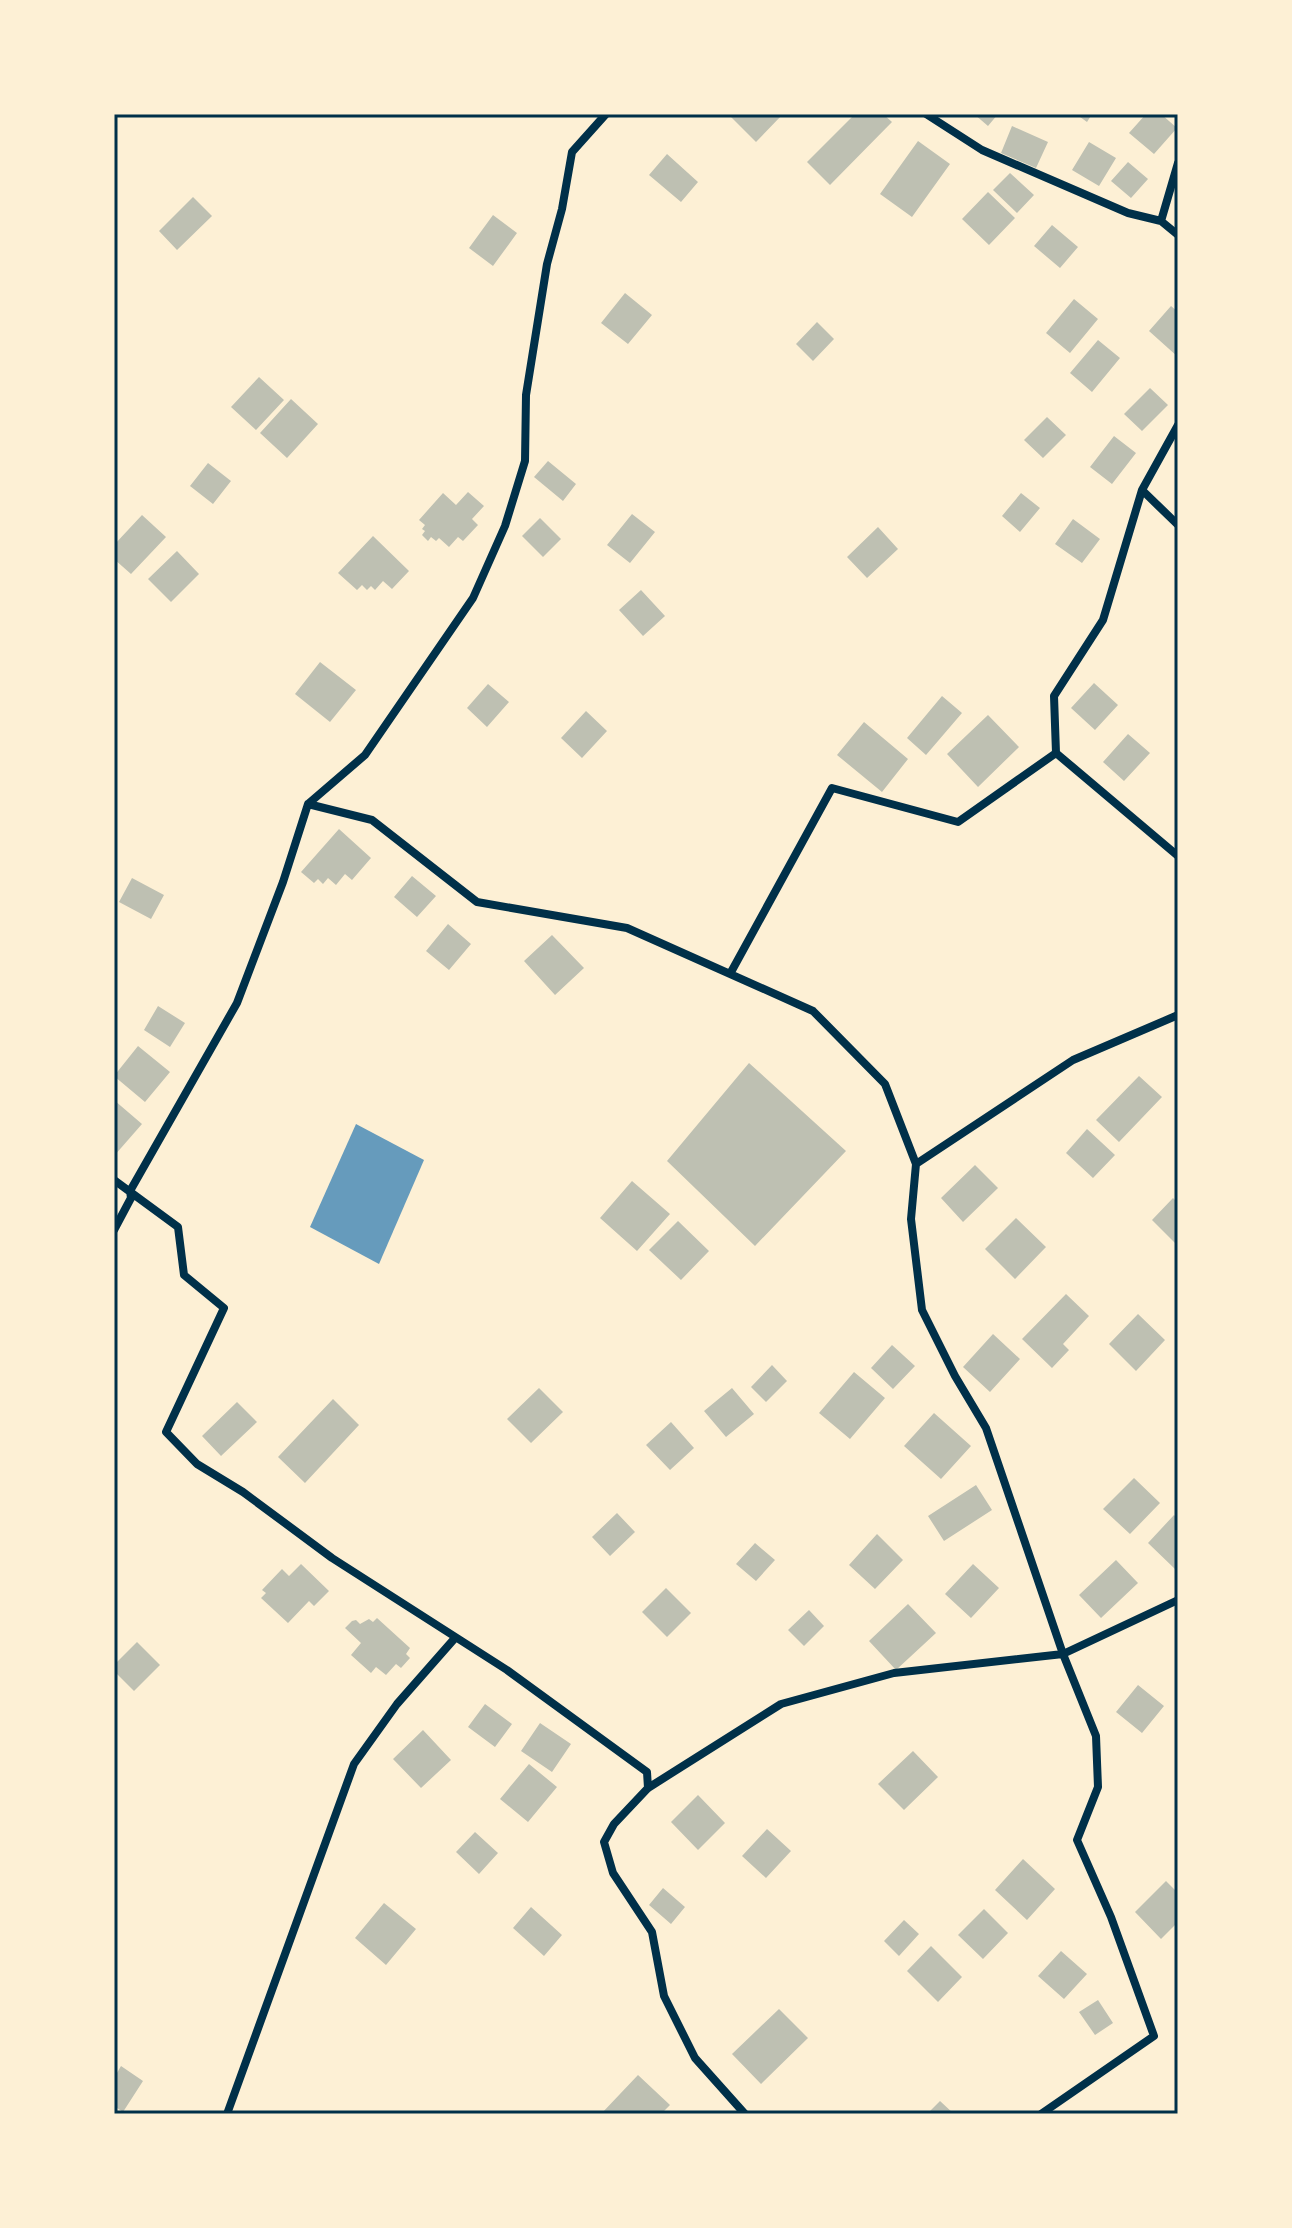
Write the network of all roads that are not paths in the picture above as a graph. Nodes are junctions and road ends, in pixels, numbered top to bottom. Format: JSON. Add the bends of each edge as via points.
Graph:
{"nodes":[{"id":1,"x":606,"y":114,"type":"edge"},
{"id":2,"x":926,"y":114,"type":"edge"},
{"id":3,"x":1178,"y":163,"type":"edge"},
{"id":4,"x":1161,"y":221,"type":"junction"},
{"id":5,"x":1178,"y":235,"type":"edge"},
{"id":6,"x":1178,"y":425,"type":"edge"},
{"id":7,"x":1142,"y":490,"type":"junction"},
{"id":8,"x":1178,"y":525,"type":"edge"},
{"id":9,"x":1056,"y":753,"type":"junction"},
{"id":10,"x":308,"y":804,"type":"junction"},
{"id":11,"x":1178,"y":856,"type":"edge"},
{"id":12,"x":730,"y":974,"type":"junction"},
{"id":13,"x":1178,"y":1015,"type":"edge"},
{"id":14,"x":916,"y":1164,"type":"junction"},
{"id":15,"x":114,"y":1180,"type":"edge"},
{"id":16,"x":130,"y":1191,"type":"junction"},
{"id":17,"x":114,"y":1230,"type":"edge"},
{"id":18,"x":1178,"y":1600,"type":"edge"},
{"id":19,"x":455,"y":1638,"type":"junction"},
{"id":20,"x":1063,"y":1654,"type":"junction"},
{"id":21,"x":648,"y":1788,"type":"junction"},
{"id":22,"x":227,"y":2114,"type":"edge"},
{"id":23,"x":745,"y":2114,"type":"edge"},
{"id":24,"x":1041,"y":2114,"type":"edge"}],
"edges":[{"from":1,"to":10,"type":"street","via":[[572,152],[526,395],[525,461],[505,526],[473,598],[365,755]]},
{"from":2,"to":4,"type":"street","via":[[1025,170],[1128,213]]},
{"from":3,"to":4,"type":"street"},
{"from":4,"to":5,"type":"street"},
{"from":6,"to":7,"type":"street"},
{"from":7,"to":8,"type":"street"},
{"from":7,"to":9,"type":"street","via":[[1103,620],[1054,696]]},
{"from":9,"to":11,"type":"street"},
{"from":9,"to":12,"type":"street","via":[[958,822],[832,788]]},
{"from":10,"to":12,"type":"street","via":[[372,820],[477,902],[627,928]]},
{"from":10,"to":16,"type":"street","via":[[237,1003]]},
{"from":12,"to":14,"type":"street","via":[[813,1011],[885,1084]]},
{"from":13,"to":14,"type":"street","via":[[1073,1060]]},
{"from":14,"to":20,"type":"street","via":[[911,1219],[922,1310],[986,1428]]},
{"from":15,"to":16,"type":"street"},
{"from":16,"to":17,"type":"street"},
{"from":16,"to":19,"type":"street","via":[[178,1227],[184,1275],[224,1308],[166,1432],[197,1464]]},
{"from":18,"to":20,"type":"street"},
{"from":19,"to":21,"type":"street","via":[[647,1772]]},
{"from":19,"to":22,"type":"street","via":[[354,1764]]},
{"from":20,"to":21,"type":"street","via":[[894,1673],[781,1704]]},
{"from":20,"to":24,"type":"street","via":[[1096,1736],[1098,1787],[1077,1840],[1154,2036]]},
{"from":21,"to":23,"type":"street","via":[[604,1842],[610,1863],[652,1932],[664,1996],[695,2058]]}]}
